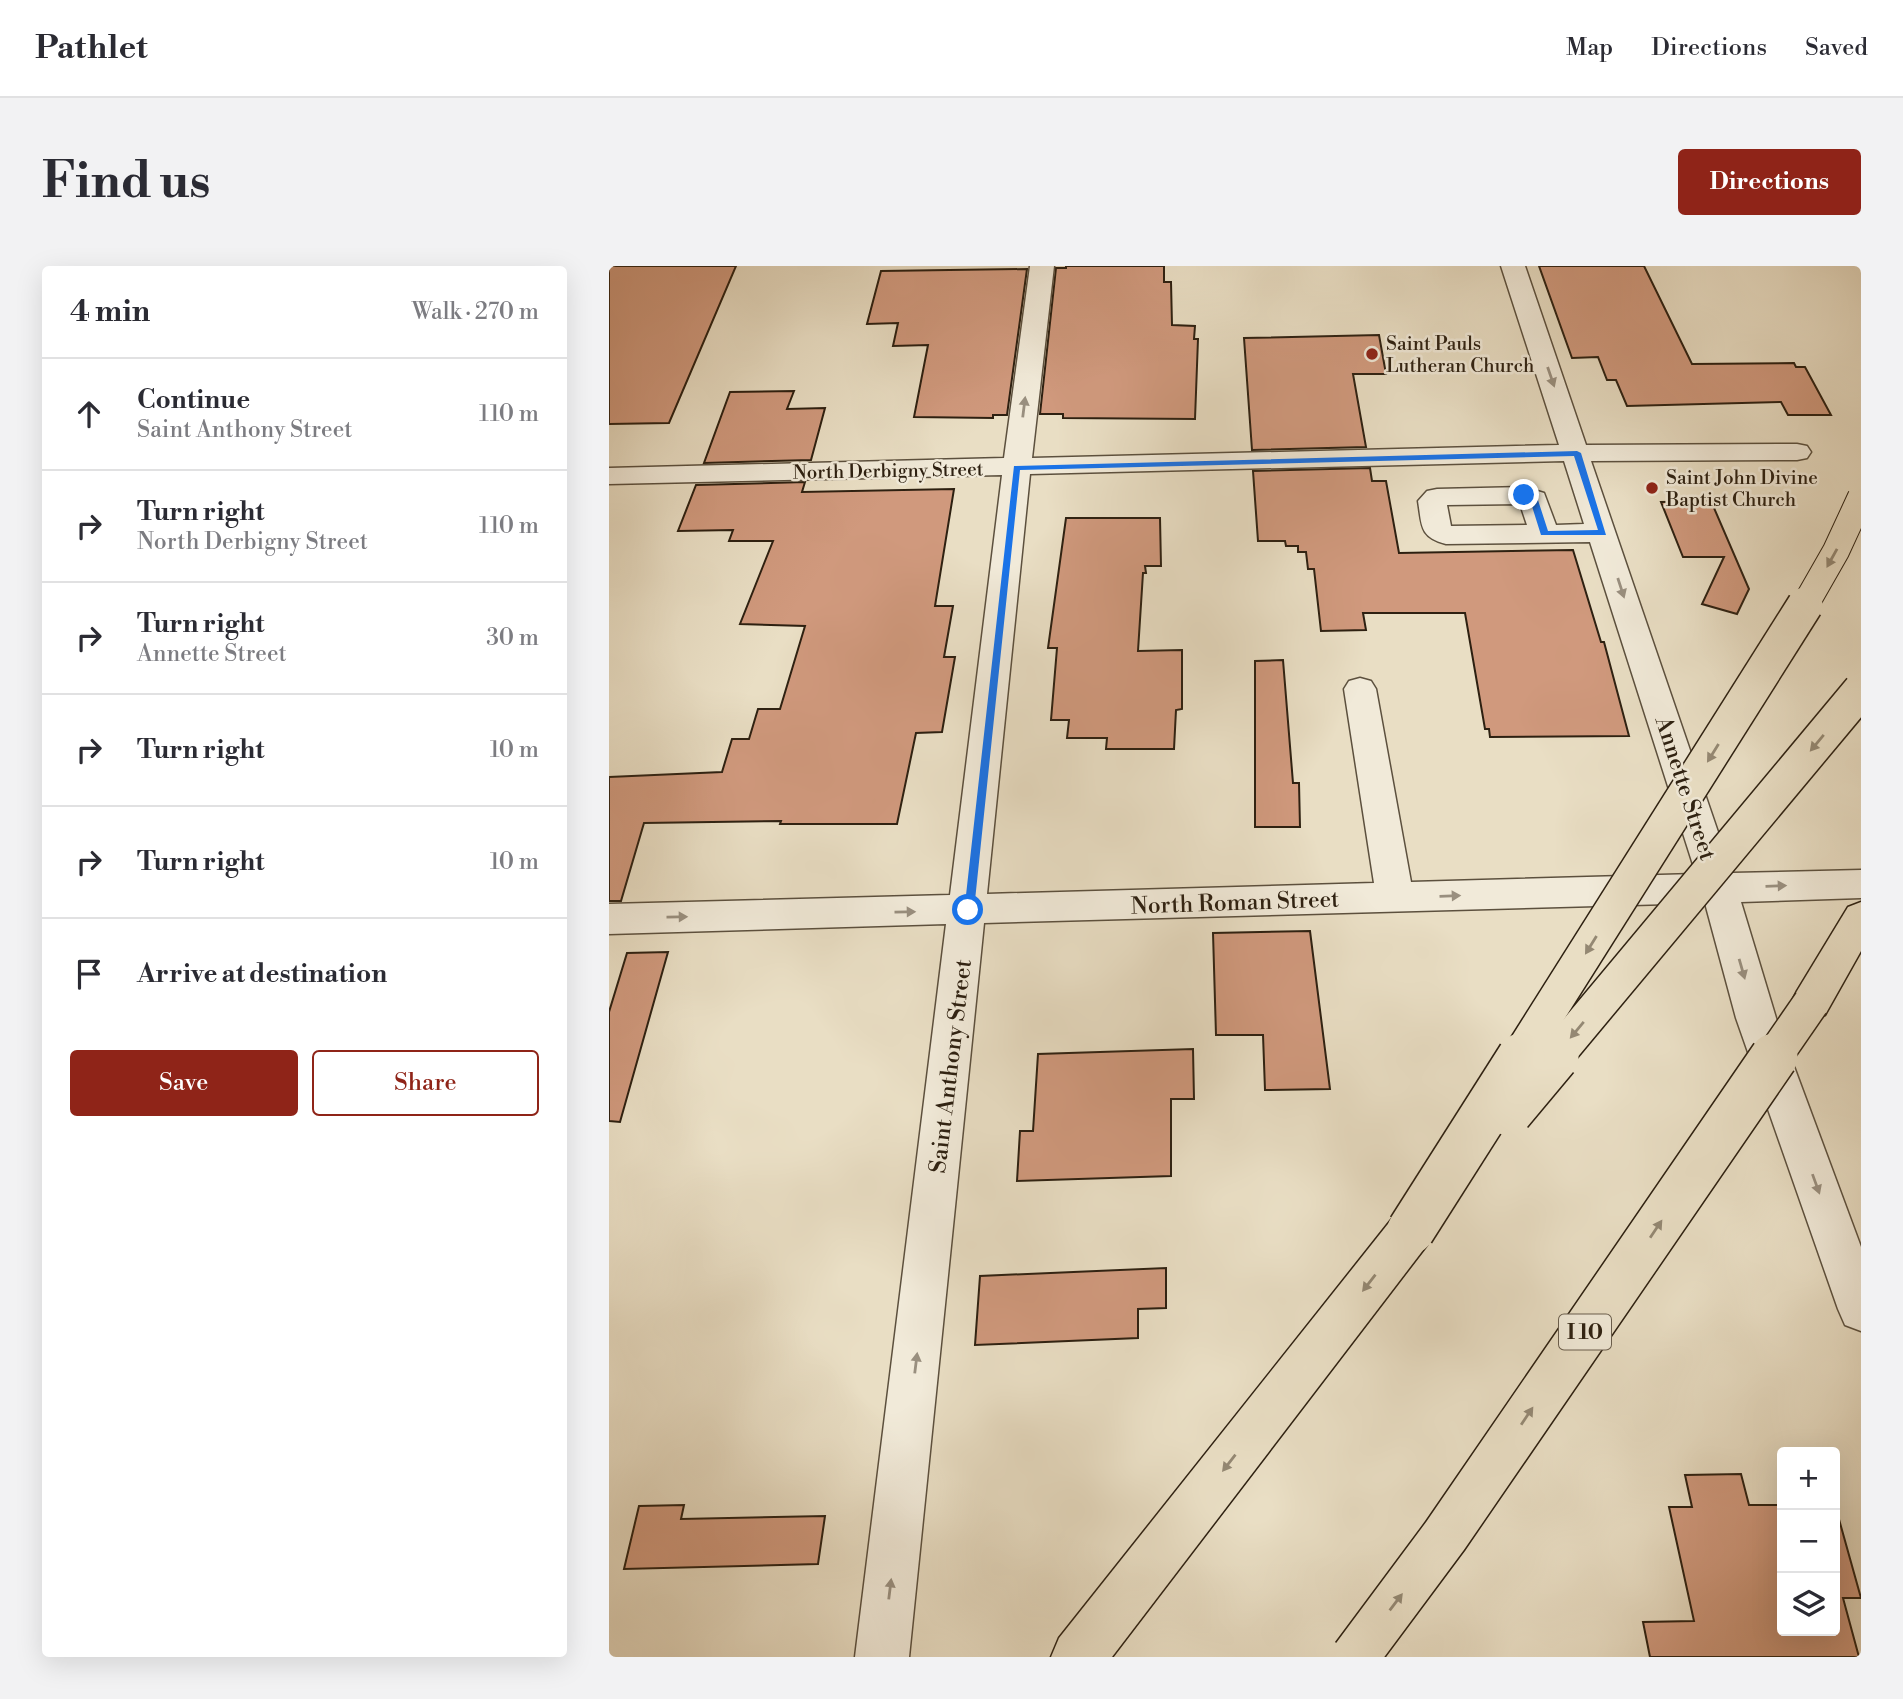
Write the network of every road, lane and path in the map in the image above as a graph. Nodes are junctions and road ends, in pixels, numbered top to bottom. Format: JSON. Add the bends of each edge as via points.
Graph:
{"nodes":[{"id":1,"x":1042,"y":266,"type":"edge"},
{"id":2,"x":1513,"y":266,"type":"edge"},
{"id":3,"x":1797,"y":452,"type":"dead end"},
{"id":4,"x":1577,"y":453,"type":"junction"},
{"id":5,"x":1017,"y":467,"type":"junction"},
{"id":6,"x":609,"y":476,"type":"edge"},
{"id":7,"x":1861,"y":497,"type":"edge"},
{"id":8,"x":1603,"y":533,"type":"junction"},
{"id":9,"x":1544,"y":534,"type":"dead end"},
{"id":10,"x":1360,"y":690,"type":"dead end"},
{"id":11,"x":1861,"y":690,"type":"edge"},
{"id":12,"x":1861,"y":884,"type":"edge"},
{"id":13,"x":1719,"y":888,"type":"junction"},
{"id":14,"x":1395,"y":898,"type":"junction"},
{"id":15,"x":968,"y":910,"type":"junction"},
{"id":16,"x":1861,"y":917,"type":"edge"},
{"id":17,"x":609,"y":919,"type":"edge"},
{"id":18,"x":1861,"y":946,"type":"edge"},
{"id":19,"x":1811,"y":1003,"type":"junction"},
{"id":20,"x":1411,"y":1230,"type":"junction"},
{"id":21,"x":1861,"y":1310,"type":"edge"},
{"id":22,"x":882,"y":1657,"type":"edge"},
{"id":23,"x":1078,"y":1657,"type":"edge"},
{"id":24,"x":1355,"y":1657,"type":"edge"}],
"edges":[{"from":5,"to":1,"type":"street","name":"Saint Anthony Street","one_way":true},
{"from":2,"to":4,"type":"street","name":"Annette Street","one_way":true},
{"from":3,"to":4,"type":"street","name":"North Derbigny Street"},
{"from":4,"to":5,"type":"street","name":"North Derbigny Street"},
{"from":4,"to":8,"type":"street","name":"Annette Street"},
{"from":5,"to":6,"type":"street","name":"North Derbigny Street"},
{"from":5,"to":15,"type":"street","name":"Saint Anthony Street"},
{"from":7,"to":20,"type":"highway","one_way":true,"bridge":true,"via":[[1794,624]]},
{"from":8,"to":9,"type":"street"},
{"from":8,"to":13,"type":"street","name":"Annette Street","one_way":true},
{"from":10,"to":14,"type":"street"},
{"from":11,"to":20,"type":"highway","one_way":true,"bridge":true},
{"from":13,"to":12,"type":"street","name":"North Roman Street","one_way":true},
{"from":14,"to":13,"type":"street","name":"North Roman Street","one_way":true},
{"from":13,"to":21,"type":"street","name":"Annette Street","one_way":true,"via":[[1756,1018]]},
{"from":14,"to":15,"type":"street","name":"North Roman Street"},
{"from":17,"to":15,"type":"street","name":"North Roman Street","one_way":true},
{"from":22,"to":15,"type":"street","name":"Saint Anthony Street","one_way":true},
{"from":16,"to":19,"type":"highway","number":"I 10"},
{"from":18,"to":19,"type":"highway"},
{"from":24,"to":19,"type":"highway","number":"I 10","one_way":true,"bridge":true,"via":[[1445,1536]]},
{"from":20,"to":23,"type":"highway","one_way":true}]}
